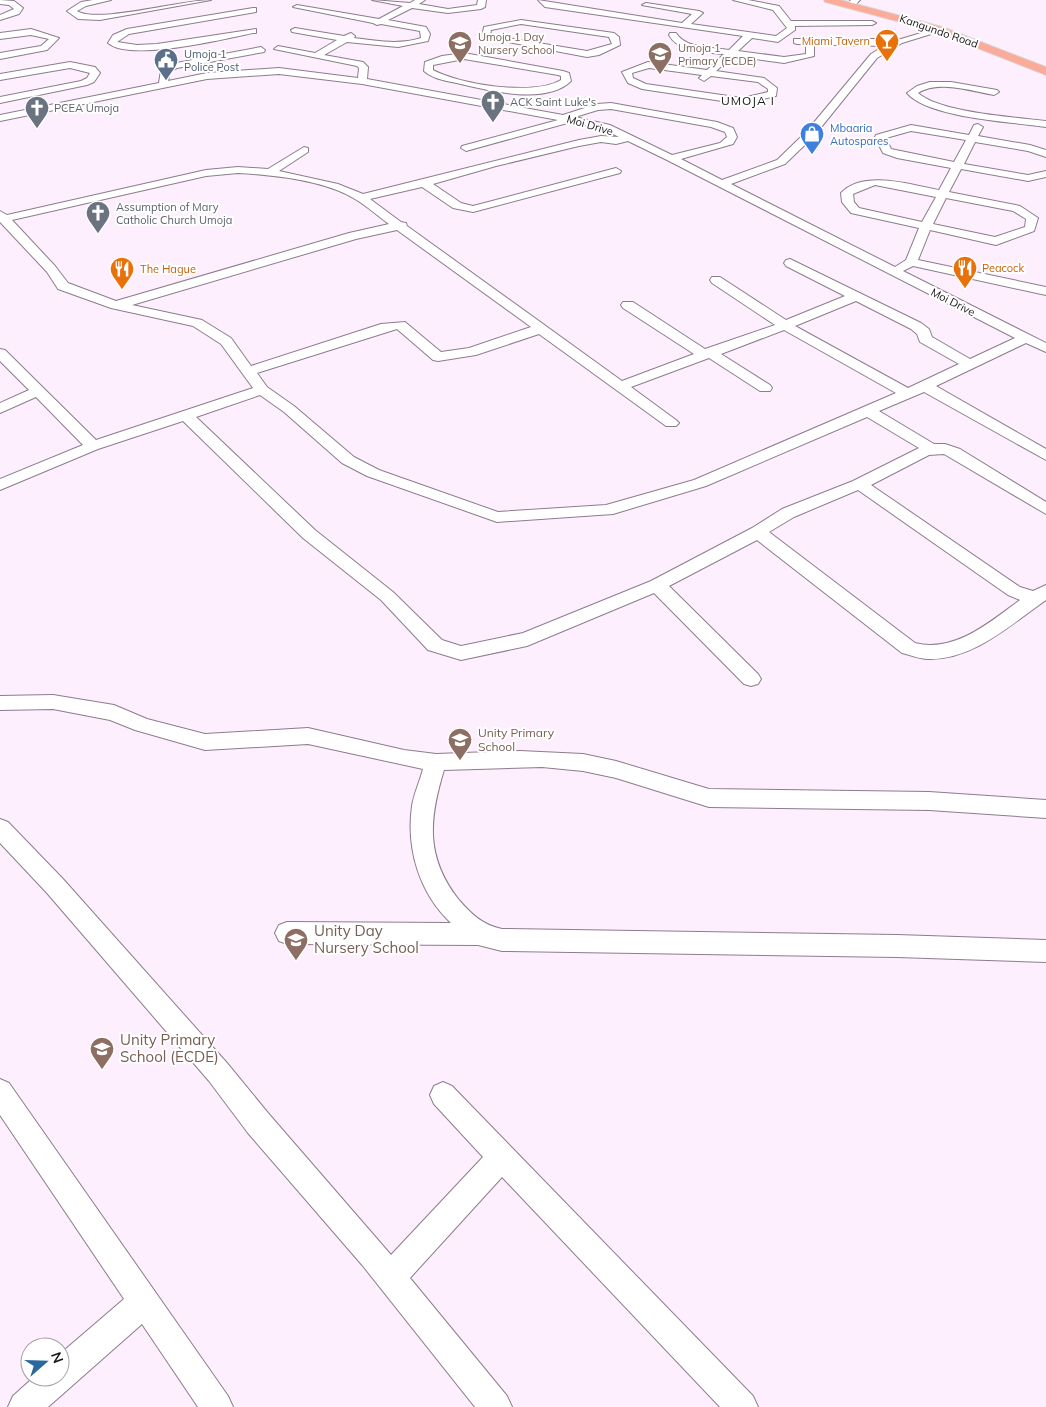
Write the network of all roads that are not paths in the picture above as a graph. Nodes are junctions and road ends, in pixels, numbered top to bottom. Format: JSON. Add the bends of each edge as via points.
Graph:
{"nodes":[{"id":1,"x":107,"y":0,"type":"edge"},
{"id":2,"x":207,"y":0,"type":"edge"},
{"id":3,"x":376,"y":0,"type":"edge"},
{"id":4,"x":421,"y":0,"type":"edge"},
{"id":5,"x":482,"y":0,"type":"edge"},
{"id":6,"x":542,"y":0,"type":"edge"},
{"id":7,"x":737,"y":0,"type":"edge"},
{"id":8,"x":829,"y":0,"type":"edge"},
{"id":9,"x":0,"y":2,"type":"edge"},
{"id":10,"x":853,"y":2,"type":"edge"},
{"id":11,"x":138,"y":3,"type":"dead end"},
{"id":12,"x":410,"y":5,"type":"junction"},
{"id":13,"x":646,"y":5,"type":"dead end"},
{"id":14,"x":596,"y":6,"type":"dead end"},
{"id":15,"x":297,"y":7,"type":"dead end"},
{"id":16,"x":150,"y":10,"type":"junction"},
{"id":17,"x":253,"y":10,"type":"dead end"},
{"id":18,"x":588,"y":12,"type":"junction"},
{"id":19,"x":0,"y":18,"type":"edge"},
{"id":20,"x":380,"y":22,"type":"junction"},
{"id":21,"x":872,"y":23,"type":"dead end"},
{"id":22,"x":788,"y":24,"type":"junction"},
{"id":23,"x":683,"y":26,"type":"junction"},
{"id":24,"x":565,"y":28,"type":"junction"},
{"id":25,"x":296,"y":30,"type":"dead end"},
{"id":26,"x":938,"y":30,"type":"junction"},
{"id":27,"x":253,"y":31,"type":"dead end"},
{"id":28,"x":183,"y":32,"type":"junction"},
{"id":29,"x":673,"y":35,"type":"dead end"},
{"id":30,"x":750,"y":35,"type":"junction"},
{"id":31,"x":0,"y":36,"type":"edge"},
{"id":32,"x":347,"y":38,"type":"junction"},
{"id":33,"x":778,"y":38,"type":"junction"},
{"id":34,"x":537,"y":45,"type":"junction"},
{"id":35,"x":892,"y":45,"type":"junction"},
{"id":36,"x":810,"y":48,"type":"dead end"},
{"id":37,"x":278,"y":49,"type":"dead end"},
{"id":38,"x":260,"y":50,"type":"dead end"},
{"id":39,"x":732,"y":53,"type":"junction"},
{"id":40,"x":0,"y":56,"type":"edge"},
{"id":41,"x":316,"y":56,"type":"junction"},
{"id":42,"x":218,"y":58,"type":"junction"},
{"id":43,"x":512,"y":63,"type":"junction"},
{"id":44,"x":0,"y":64,"type":"edge"},
{"id":45,"x":1046,"y":71,"type":"edge"},
{"id":46,"x":710,"y":72,"type":"junction"},
{"id":47,"x":10,"y":74,"type":"junction"},
{"id":48,"x":0,"y":77,"type":"edge"},
{"id":49,"x":362,"y":81,"type":"junction"},
{"id":50,"x":163,"y":84,"type":"junction"},
{"id":51,"x":478,"y":85,"type":"junction"},
{"id":52,"x":994,"y":92,"type":"dead end"},
{"id":53,"x":689,"y":94,"type":"junction"},
{"id":54,"x":31,"y":95,"type":"junction"},
{"id":55,"x":458,"y":99,"type":"junction"},
{"id":56,"x":0,"y":100,"type":"edge"},
{"id":57,"x":47,"y":108,"type":"junction"},
{"id":58,"x":986,"y":115,"type":"junction"},
{"id":59,"x":0,"y":118,"type":"edge"},
{"id":60,"x":567,"y":118,"type":"junction"},
{"id":61,"x":660,"y":118,"type":"junction"},
{"id":62,"x":1046,"y":124,"type":"edge"},
{"id":63,"x":635,"y":137,"type":"junction"},
{"id":64,"x":972,"y":139,"type":"junction"},
{"id":65,"x":466,"y":148,"type":"dead end"},
{"id":66,"x":304,"y":150,"type":"dead end"},
{"id":67,"x":1046,"y":154,"type":"edge"},
{"id":68,"x":671,"y":158,"type":"junction"},
{"id":69,"x":959,"y":165,"type":"junction"},
{"id":70,"x":616,"y":171,"type":"dead end"},
{"id":71,"x":270,"y":172,"type":"junction"},
{"id":72,"x":1046,"y":174,"type":"edge"},
{"id":73,"x":424,"y":182,"type":"junction"},
{"id":74,"x":721,"y":184,"type":"junction"},
{"id":75,"x":944,"y":195,"type":"junction"},
{"id":76,"x":361,"y":198,"type":"junction"},
{"id":77,"x":2,"y":220,"type":"edge"},
{"id":78,"x":402,"y":225,"type":"junction"},
{"id":79,"x":926,"y":226,"type":"junction"},
{"id":80,"x":911,"y":262,"type":"junction"},
{"id":81,"x":790,"y":263,"type":"dead end"},
{"id":82,"x":893,"y":271,"type":"junction"},
{"id":83,"x":716,"y":280,"type":"dead end"},
{"id":84,"x":1046,"y":292,"type":"edge"},
{"id":85,"x":855,"y":296,"type":"junction"},
{"id":86,"x":116,"y":305,"type":"junction"},
{"id":87,"x":628,"y":305,"type":"dead end"},
{"id":88,"x":786,"y":325,"type":"junction"},
{"id":89,"x":542,"y":328,"type":"junction"},
{"id":90,"x":1025,"y":338,"type":"junction"},
{"id":91,"x":1046,"y":348,"type":"edge"},
{"id":92,"x":0,"y":353,"type":"edge"},
{"id":93,"x":706,"y":353,"type":"junction"},
{"id":94,"x":968,"y":364,"type":"junction"},
{"id":95,"x":249,"y":372,"type":"junction"},
{"id":96,"x":621,"y":386,"type":"junction"},
{"id":97,"x":925,"y":386,"type":"junction"},
{"id":98,"x":765,"y":388,"type":"dead end"},
{"id":99,"x":262,"y":390,"type":"junction"},
{"id":100,"x":38,"y":391,"type":"junction"},
{"id":101,"x":906,"y":393,"type":"junction"},
{"id":102,"x":0,"y":409,"type":"edge"},
{"id":103,"x":866,"y":410,"type":"junction"},
{"id":104,"x":193,"y":412,"type":"junction"},
{"id":105,"x":671,"y":423,"type":"dead end"},
{"id":106,"x":93,"y":446,"type":"junction"},
{"id":107,"x":931,"y":449,"type":"junction"},
{"id":108,"x":1046,"y":456,"type":"edge"},
{"id":109,"x":858,"y":484,"type":"junction"},
{"id":110,"x":0,"y":485,"type":"edge"},
{"id":111,"x":1046,"y":509,"type":"edge"},
{"id":112,"x":758,"y":532,"type":"junction"},
{"id":113,"x":657,"y":585,"type":"junction"},
{"id":114,"x":1040,"y":595,"type":"edge"},
{"id":115,"x":751,"y":679,"type":"dead end"},
{"id":116,"x":0,"y":703,"type":"edge"},
{"id":117,"x":436,"y":762,"type":"junction"},
{"id":118,"x":1046,"y":809,"type":"edge"},
{"id":119,"x":0,"y":828,"type":"edge"},
{"id":120,"x":287,"y":933,"type":"dead end"},
{"id":121,"x":478,"y":934,"type":"junction"},
{"id":122,"x":1046,"y":951,"type":"edge"},
{"id":123,"x":0,"y":1092,"type":"edge"},
{"id":124,"x":443,"y":1095,"type":"dead end"},
{"id":125,"x":502,"y":1157,"type":"junction"},
{"id":126,"x":390,"y":1278,"type":"junction"},
{"id":127,"x":144,"y":1302,"type":"junction"},
{"id":128,"x":70,"y":1366,"type":"edge"},
{"id":129,"x":47,"y":1387,"type":"edge"},
{"id":130,"x":24,"y":1407,"type":"edge"},
{"id":131,"x":217,"y":1407,"type":"edge"},
{"id":132,"x":496,"y":1407,"type":"edge"},
{"id":133,"x":742,"y":1407,"type":"edge"}],
"edges":[{"from":1,"to":16,"type":"street","via":[[84,4],[71,11],[93,19]]},
{"from":2,"to":16,"type":"street"},
{"from":3,"to":12,"type":"street"},
{"from":4,"to":12,"type":"street"},
{"from":5,"to":12,"type":"street","via":[[481,7],[455,11]]},
{"from":6,"to":18,"type":"street","via":[[545,5]]},
{"from":7,"to":22,"type":"street","via":[[776,8]]},
{"from":8,"to":10,"type":"highway","name":"Kangundo Road"},
{"from":9,"to":19,"type":"street","via":[[19,8]]},
{"from":10,"to":26,"type":"highway","name":"Kangundo Road"},
{"from":11,"to":16,"type":"street"},
{"from":12,"to":20,"type":"street"},
{"from":13,"to":23,"type":"street","via":[[699,13]]},
{"from":14,"to":18,"type":"street"},
{"from":15,"to":20,"type":"street"},
{"from":16,"to":28,"type":"street"},
{"from":17,"to":28,"type":"street"},
{"from":18,"to":23,"type":"street"},
{"from":18,"to":24,"type":"street"},
{"from":20,"to":32,"type":"street"},
{"from":20,"to":32,"type":"street","via":[[423,29],[426,39],[396,44]]},
{"from":21,"to":22,"type":"street"},
{"from":22,"to":33,"type":"street","via":[[792,28]]},
{"from":23,"to":30,"type":"street"},
{"from":24,"to":34,"type":"street"},
{"from":24,"to":34,"type":"street","via":[[521,22],[496,26],[485,33],[486,37],[495,40]]},
{"from":24,"to":34,"type":"street","via":[[611,35],[615,37],[616,45],[587,54]]},
{"from":25,"to":32,"type":"street"},
{"from":26,"to":35,"type":"street"},
{"from":26,"to":45,"type":"highway","name":"Kangundo Road"},
{"from":27,"to":28,"type":"street"},
{"from":28,"to":28,"type":"street","via":[[138,50],[112,43],[120,34]]},
{"from":28,"to":42,"type":"street"},
{"from":29,"to":39,"type":"street","via":[[683,45]]},
{"from":30,"to":33,"type":"street"},
{"from":30,"to":39,"type":"street"},
{"from":31,"to":40,"type":"street","via":[[31,32],[55,38],[44,48]]},
{"from":32,"to":41,"type":"street"},
{"from":33,"to":35,"type":"street","via":[[814,43],[875,42]]},
{"from":34,"to":43,"type":"street"},
{"from":35,"to":74,"type":"street","via":[[874,56],[788,156],[769,168]]},
{"from":36,"to":39,"type":"street","via":[[810,56],[792,60]]},
{"from":37,"to":41,"type":"street"},
{"from":38,"to":42,"type":"street"},
{"from":39,"to":46,"type":"street"},
{"from":41,"to":49,"type":"street","via":[[362,64]]},
{"from":42,"to":50,"type":"street","via":[[169,68]]},
{"from":43,"to":51,"type":"street"},
{"from":43,"to":51,"type":"street","via":[[464,56],[428,64],[433,75]]},
{"from":43,"to":51,"type":"street","via":[[560,72],[566,75],[566,81],[559,87],[536,92]]},
{"from":44,"to":47,"type":"street"},
{"from":46,"to":53,"type":"street"},
{"from":46,"to":53,"type":"street","via":[[648,65],[627,72],[630,82]]},
{"from":46,"to":53,"type":"street","via":[[761,80],[772,88],[773,94],[742,101]]},
{"from":47,"to":48,"type":"street"},
{"from":47,"to":54,"type":"street","via":[[23,91]]},
{"from":47,"to":54,"type":"street","via":[[70,64],[92,69],[95,73],[84,83]]},
{"from":49,"to":50,"type":"street","name":"Moi Drive","via":[[279,71],[207,76]]},
{"from":49,"to":55,"type":"street","name":"Moi Drive"},
{"from":50,"to":57,"type":"street","name":"Moi Drive"},
{"from":51,"to":55,"type":"street"},
{"from":52,"to":58,"type":"street","via":[[932,86],[912,93],[933,107]]},
{"from":53,"to":61,"type":"street"},
{"from":54,"to":56,"type":"street"},
{"from":54,"to":57,"type":"street"},
{"from":55,"to":60,"type":"street","name":"Moi Drive"},
{"from":57,"to":59,"type":"street","name":"Moi Drive"},
{"from":58,"to":62,"type":"street"},
{"from":58,"to":64,"type":"street"},
{"from":60,"to":61,"type":"street","via":[[602,106]]},
{"from":60,"to":63,"type":"street","name":"Moi Drive"},
{"from":60,"to":65,"type":"street"},
{"from":61,"to":68,"type":"street","via":[[722,126],[732,137],[724,145]]},
{"from":63,"to":68,"type":"street","name":"Moi Drive"},
{"from":63,"to":73,"type":"street","via":[[616,141],[601,139]]},
{"from":64,"to":67,"type":"street","via":[[1030,148]]},
{"from":64,"to":69,"type":"street"},
{"from":64,"to":69,"type":"street","via":[[911,128],[880,137],[887,152],[898,156]]},
{"from":66,"to":71,"type":"street"},
{"from":68,"to":74,"type":"street","name":"Moi Drive"},
{"from":69,"to":72,"type":"street","via":[[1028,178]]},
{"from":69,"to":75,"type":"street"},
{"from":70,"to":73,"type":"street","via":[[473,209],[457,206]]},
{"from":71,"to":76,"type":"street","via":[[334,186]]},
{"from":71,"to":77,"type":"street","via":[[206,172]]},
{"from":73,"to":76,"type":"street"},
{"from":74,"to":82,"type":"street","name":"Moi Drive"},
{"from":75,"to":79,"type":"street"},
{"from":75,"to":79,"type":"street","via":[[875,182],[848,193],[848,202],[856,211]]},
{"from":75,"to":79,"type":"street","via":[[1022,210],[1032,218],[1030,229],[996,241]]},
{"from":76,"to":78,"type":"street"},
{"from":77,"to":86,"type":"street","via":[[51,269],[63,286]]},
{"from":78,"to":86,"type":"street","via":[[353,236]]},
{"from":78,"to":89,"type":"street"},
{"from":79,"to":80,"type":"street"},
{"from":80,"to":82,"type":"street"},
{"from":80,"to":84,"type":"street"},
{"from":81,"to":85,"type":"street"},
{"from":82,"to":90,"type":"street","name":"Moi Drive"},
{"from":83,"to":88,"type":"street"},
{"from":85,"to":88,"type":"street"},
{"from":85,"to":94,"type":"street","via":[[916,326],[924,332],[925,339]]},
{"from":86,"to":95,"type":"street","via":[[197,323],[226,341]]},
{"from":87,"to":93,"type":"street"},
{"from":88,"to":93,"type":"street"},
{"from":88,"to":101,"type":"street"},
{"from":89,"to":95,"type":"street","via":[[471,352],[438,357],[400,325],[386,327]]},
{"from":89,"to":96,"type":"street"},
{"from":90,"to":91,"type":"street","name":"Moi Drive"},
{"from":90,"to":94,"type":"street"},
{"from":92,"to":100,"type":"street"},
{"from":93,"to":96,"type":"street"},
{"from":93,"to":98,"type":"street"},
{"from":94,"to":97,"type":"street"},
{"from":95,"to":99,"type":"street"},
{"from":96,"to":105,"type":"street"},
{"from":97,"to":101,"type":"street"},
{"from":97,"to":108,"type":"street"},
{"from":99,"to":103,"type":"street","via":[[372,473],[496,517],[607,510],[625,505],[700,483]]},
{"from":99,"to":104,"type":"street"},
{"from":100,"to":102,"type":"street"},
{"from":100,"to":106,"type":"street"},
{"from":101,"to":103,"type":"street"},
{"from":103,"to":107,"type":"street"},
{"from":104,"to":106,"type":"street"},
{"from":104,"to":113,"type":"street","via":[[188,417],[222,454],[309,534],[387,596],[435,645],[450,651],[474,652],[528,639]]},
{"from":106,"to":110,"type":"street"},
{"from":107,"to":109,"type":"street"},
{"from":107,"to":111,"type":"street","via":[[954,452]]},
{"from":109,"to":112,"type":"street","via":[[788,513]]},
{"from":109,"to":114,"type":"street","via":[[1014,591]]},
{"from":112,"to":113,"type":"street"},
{"from":112,"to":114,"type":"street","via":[[909,648],[920,653],[933,654],[970,643]]},
{"from":113,"to":115,"type":"street"},
{"from":116,"to":117,"type":"street","via":[[53,702],[114,713],[142,725],[205,742],[308,736]]},
{"from":117,"to":118,"type":"street","via":[[561,760],[602,765],[709,798],[929,801]]},
{"from":117,"to":121,"type":"street","via":[[424,804],[421,837],[425,859],[437,889]]},
{"from":119,"to":126,"type":"street","via":[[218,1072]]},
{"from":120,"to":121,"type":"street"},
{"from":121,"to":122,"type":"street","via":[[502,940]]},
{"from":123,"to":127,"type":"street"},
{"from":124,"to":125,"type":"street"},
{"from":125,"to":126,"type":"street"},
{"from":125,"to":133,"type":"street"},
{"from":126,"to":132,"type":"street"},
{"from":127,"to":128,"type":"street"},
{"from":127,"to":131,"type":"street"},
{"from":129,"to":130,"type":"street"}]}
